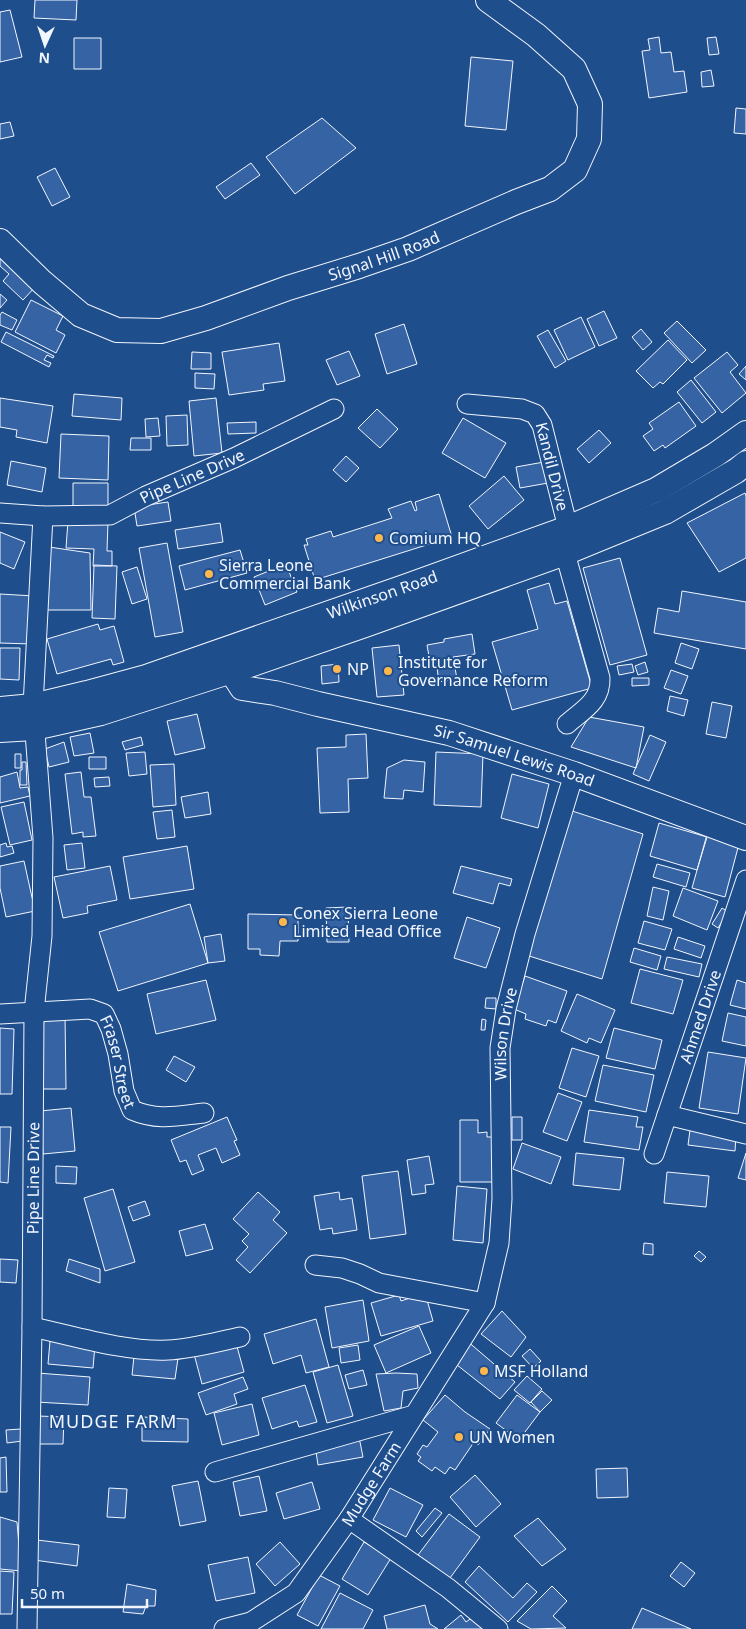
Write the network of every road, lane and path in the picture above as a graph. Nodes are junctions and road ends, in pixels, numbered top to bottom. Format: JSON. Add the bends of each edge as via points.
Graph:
{"nodes":[{"id":1,"x":488,"y":0,"type":"edge"},
{"id":2,"x":0,"y":241,"type":"edge"},
{"id":3,"x":467,"y":404,"type":"dead end"},
{"id":4,"x":334,"y":409,"type":"dead end"},
{"id":5,"x":746,"y":433,"type":"edge"},
{"id":6,"x":746,"y":463,"type":"edge"},
{"id":7,"x":0,"y":513,"type":"edge"},
{"id":8,"x":43,"y":516,"type":"junction"},
{"id":9,"x":568,"y":528,"type":"junction"},
{"id":10,"x":565,"y":553,"type":"junction"},
{"id":11,"x":270,"y":658,"type":"junction"},
{"id":12,"x":236,"y":664,"type":"junction"},
{"id":13,"x":275,"y":693,"type":"junction"},
{"id":14,"x":0,"y":709,"type":"edge"},
{"id":15,"x":33,"y":717,"type":"junction"},
{"id":16,"x":567,"y":724,"type":"dead end"},
{"id":17,"x":0,"y":730,"type":"edge"},
{"id":18,"x":574,"y":774,"type":"junction"},
{"id":19,"x":746,"y":838,"type":"edge"},
{"id":20,"x":746,"y":880,"type":"edge"},
{"id":21,"x":34,"y":1012,"type":"junction"},
{"id":22,"x":0,"y":1014,"type":"edge"},
{"id":23,"x":204,"y":1113,"type":"dead end"},
{"id":24,"x":667,"y":1115,"type":"junction"},
{"id":25,"x":746,"y":1134,"type":"edge"},
{"id":26,"x":654,"y":1154,"type":"dead end"},
{"id":27,"x":315,"y":1265,"type":"dead end"},
{"id":28,"x":485,"y":1303,"type":"junction"},
{"id":29,"x":32,"y":1327,"type":"junction"},
{"id":30,"x":240,"y":1337,"type":"dead end"},
{"id":31,"x":414,"y":1415,"type":"junction"},
{"id":32,"x":216,"y":1472,"type":"dead end"},
{"id":33,"x":349,"y":1519,"type":"junction"},
{"id":34,"x":28,"y":1629,"type":"edge"},
{"id":35,"x":224,"y":1629,"type":"edge"},
{"id":36,"x":498,"y":1629,"type":"edge"}],
"edges":[{"from":1,"to":2,"type":"main road","name":"Signal Hill Road","via":[[536,35],[574,69],[590,104],[588,139],[574,170],[550,189],[408,249],[161,331],[118,330],[81,315]]},
{"from":3,"to":9,"type":"street","name":"Kandil Drive","via":[[522,409],[535,414],[542,425]]},
{"from":4,"to":8,"type":"street","name":"Pipe Line Drive","via":[[110,515]]},
{"from":5,"to":9,"type":"main road","name":"Wilkinson Road","via":[[716,455],[656,490]]},
{"from":6,"to":10,"type":"main road","name":"Wilkinson Road","via":[[665,512]]},
{"from":7,"to":8,"type":"street","name":"Pipe Line Drive"},
{"from":8,"to":15,"type":"street","name":"Pipe Line Drive"},
{"from":9,"to":12,"type":"main road","name":"Wilkinson Road"},
{"from":10,"to":11,"type":"main road","name":"Wilkinson Road"},
{"from":10,"to":16,"type":"street","via":[[600,678],[596,698]]},
{"from":11,"to":12,"type":"main road","name":"Wilkinson Road"},
{"from":11,"to":13,"type":"main road"},
{"from":12,"to":13,"type":"main road","name":"Sir Samuel Lewis Road"},
{"from":12,"to":15,"type":"main road","name":"Wilkinson Road","via":[[146,677],[87,694]]},
{"from":12,"to":15,"type":"main road","name":"Wilkinson Road","via":[[196,683],[101,713]]},
{"from":13,"to":18,"type":"main road","name":"Sir Samuel Lewis Road","via":[[449,734]]},
{"from":14,"to":15,"type":"main road","name":"Wilkinson Road"},
{"from":15,"to":17,"type":"main road","name":"Wilkinson Road"},
{"from":15,"to":21,"type":"street","name":"Pipe Line Drive","via":[[44,838],[42,936]]},
{"from":18,"to":19,"type":"main road","name":"Sir Samuel Lewis Road"},
{"from":18,"to":28,"type":"street","name":"Wilson Drive","via":[[525,934],[506,1009],[500,1048],[502,1199],[499,1243]]},
{"from":20,"to":24,"type":"street","name":"Ahmed Drive"},
{"from":21,"to":22,"type":"street","name":"Fraser Street"},
{"from":21,"to":23,"type":"street","name":"Fraser Street","via":[[90,1009],[104,1014],[111,1029],[124,1091],[132,1110],[163,1118]]},
{"from":21,"to":29,"type":"street","name":"Pipe Line Drive"},
{"from":24,"to":25,"type":"street"},
{"from":24,"to":26,"type":"street","name":"Ahmed Drive"},
{"from":27,"to":28,"type":"street","via":[[342,1268],[378,1282]]},
{"from":28,"to":31,"type":"street","name":"Mudge Farm"},
{"from":29,"to":30,"type":"street","via":[[131,1348],[159,1350],[201,1346]]},
{"from":29,"to":34,"type":"street","name":"Pipe Line Drive"},
{"from":31,"to":32,"type":"street"},
{"from":31,"to":33,"type":"street","name":"Mudge Farm"},
{"from":33,"to":35,"type":"street","name":"Mudge Farm","via":[[296,1593],[251,1622]]},
{"from":33,"to":36,"type":"street","via":[[448,1588]]}]}
